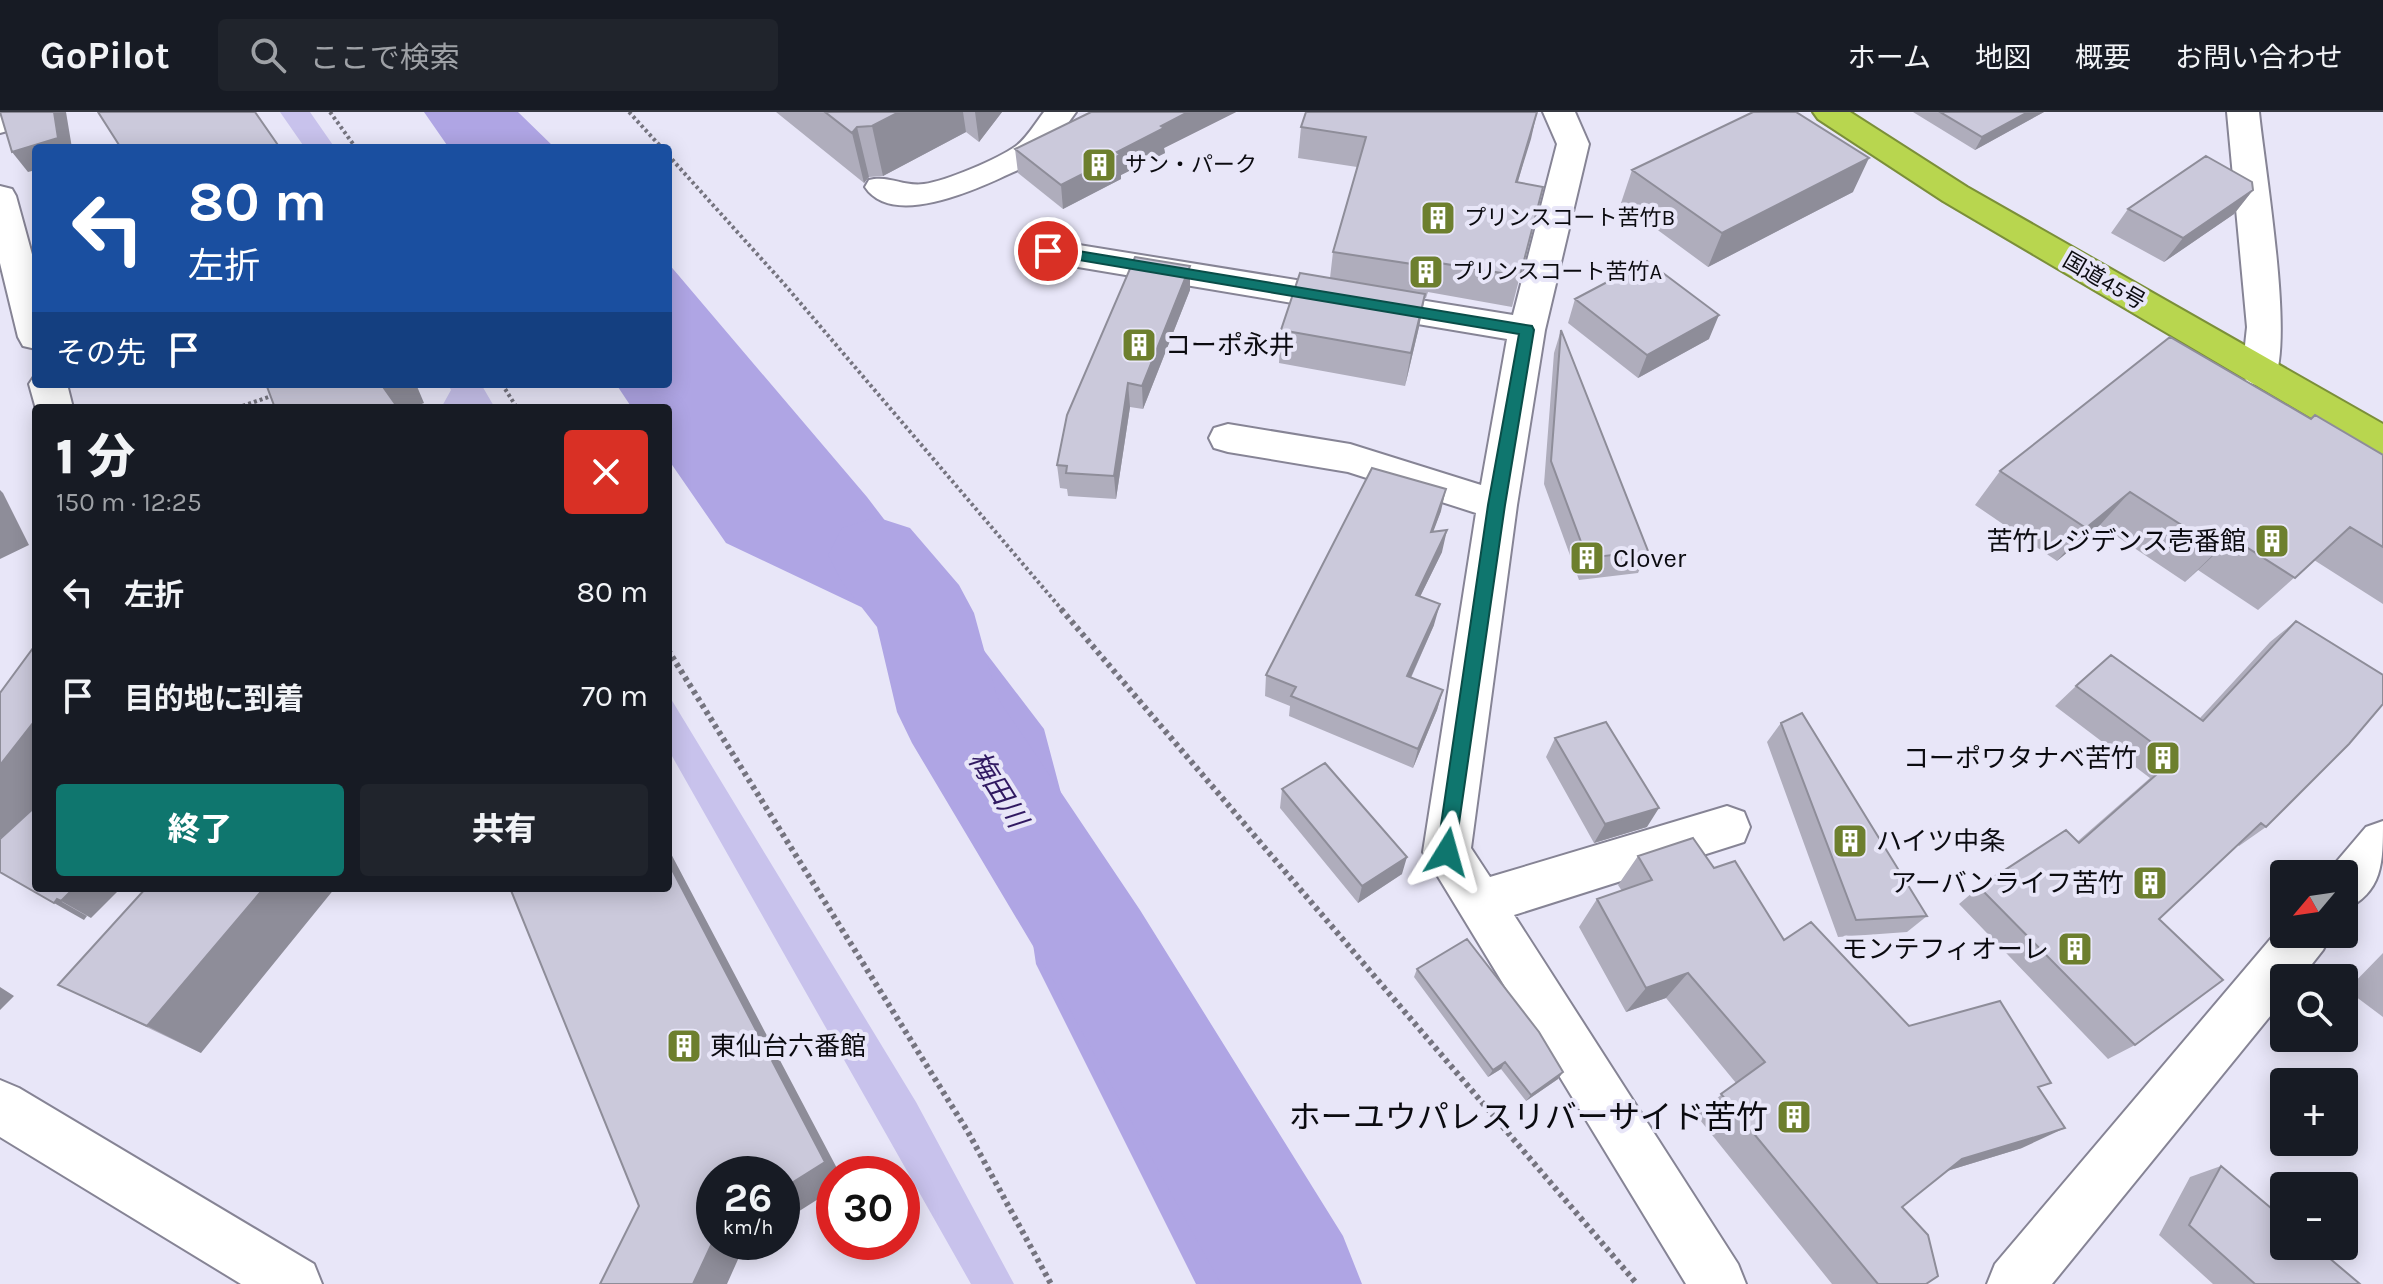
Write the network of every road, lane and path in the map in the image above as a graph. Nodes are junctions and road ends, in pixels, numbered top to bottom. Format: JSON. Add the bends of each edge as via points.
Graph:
{"nodes":[{"id":1,"x":40,"y":112,"type":"edge"},
{"id":2,"x":330,"y":112,"type":"edge"},
{"id":3,"x":629,"y":112,"type":"edge"},
{"id":4,"x":1060,"y":112,"type":"edge"},
{"id":5,"x":1829,"y":112,"type":"edge"},
{"id":6,"x":2243,"y":112,"type":"edge"},
{"id":7,"x":1552,"y":116,"type":"edge"},
{"id":8,"x":0,"y":124,"type":"edge"},
{"id":9,"x":353,"y":144,"type":"edge"},
{"id":10,"x":658,"y":144,"type":"edge"},
{"id":11,"x":672,"y":159,"type":"edge"},
{"id":12,"x":881,"y":187,"type":"dead end"},
{"id":13,"x":0,"y":196,"type":"edge"},
{"id":14,"x":1048,"y":251,"type":"dead end"},
{"id":15,"x":32,"y":321,"type":"edge"},
{"id":16,"x":1527,"y":330,"type":"junction"},
{"id":17,"x":2260,"y":373,"type":"junction"},
{"id":18,"x":271,"y":396,"type":"edge"},
{"id":19,"x":248,"y":404,"type":"edge"},
{"id":20,"x":1228,"y":438,"type":"dead end"},
{"id":21,"x":2383,"y":442,"type":"edge"},
{"id":22,"x":1497,"y":505,"type":"junction"},
{"id":23,"x":672,"y":656,"type":"edge"},
{"id":24,"x":1727,"y":827,"type":"dead end"},
{"id":25,"x":2383,"y":842,"type":"edge"},
{"id":26,"x":2358,"y":871,"type":"edge"},
{"id":27,"x":1479,"y":903,"type":"junction"},
{"id":28,"x":2294,"y":948,"type":"edge"},
{"id":29,"x":0,"y":1107,"type":"edge"},
{"id":30,"x":294,"y":1284,"type":"edge"},
{"id":31,"x":1051,"y":1284,"type":"edge"},
{"id":32,"x":1637,"y":1284,"type":"edge"},
{"id":33,"x":1718,"y":1284,"type":"edge"},
{"id":34,"x":2015,"y":1284,"type":"edge"}],
"edges":[{"from":1,"to":8,"type":"street"},
{"from":2,"to":9,"type":"path"},
{"from":3,"to":10,"type":"path"},
{"from":4,"to":12,"type":"street","via":[[1029,152],[966,182],[924,195]]},
{"from":5,"to":17,"type":"highway","name":"国道45号","via":[[1955,194]]},
{"from":6,"to":17,"type":"street","via":[[2265,327]]},
{"from":7,"to":16,"type":"street","via":[[1573,144]]},
{"from":11,"to":32,"type":"path"},
{"from":13,"to":15,"type":"street"},
{"from":14,"to":16,"type":"street"},
{"from":16,"to":22,"type":"street"},
{"from":17,"to":21,"type":"highway","name":"国道45号"},
{"from":18,"to":19,"type":"path"},
{"from":20,"to":22,"type":"street","via":[[1350,458]]},
{"from":22,"to":27,"type":"street","via":[[1447,852]]},
{"from":23,"to":31,"type":"path","via":[[968,1132]]},
{"from":24,"to":27,"type":"street"},
{"from":25,"to":26,"type":"street"},
{"from":27,"to":33,"type":"street"},
{"from":28,"to":34,"type":"street"},
{"from":29,"to":30,"type":"street"}]}
